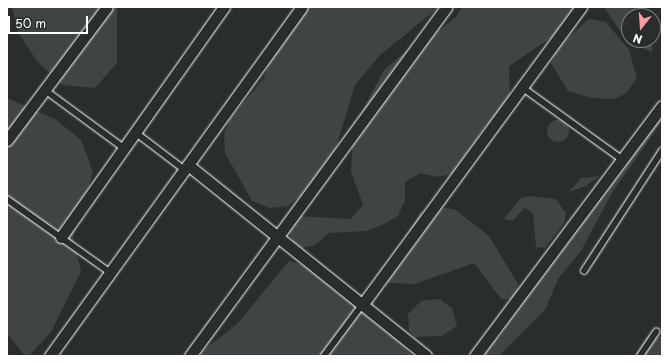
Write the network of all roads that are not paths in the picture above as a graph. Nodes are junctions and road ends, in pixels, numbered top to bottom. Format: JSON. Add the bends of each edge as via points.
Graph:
{"nodes":[{"id":1,"x":107,"y":7,"type":"edge"},
{"id":2,"x":224,"y":7,"type":"edge"},
{"id":3,"x":302,"y":7,"type":"edge"},
{"id":4,"x":446,"y":7,"type":"edge"},
{"id":5,"x":581,"y":7,"type":"edge"},
{"id":6,"x":522,"y":87,"type":"junction"},
{"id":7,"x":45,"y":90,"type":"junction"},
{"id":8,"x":662,"y":106,"type":"edge"},
{"id":9,"x":135,"y":132,"type":"junction"},
{"id":10,"x":7,"y":140,"type":"edge"},
{"id":11,"x":124,"y":148,"type":"junction"},
{"id":12,"x":662,"y":151,"type":"edge"},
{"id":13,"x":622,"y":159,"type":"junction"},
{"id":14,"x":186,"y":167,"type":"junction"},
{"id":15,"x":7,"y":199,"type":"edge"},
{"id":16,"x":61,"y":237,"type":"junction"},
{"id":17,"x":278,"y":237,"type":"junction"},
{"id":18,"x":584,"y":271,"type":"dead end"},
{"id":19,"x":111,"y":273,"type":"junction"},
{"id":20,"x":362,"y":305,"type":"junction"},
{"id":21,"x":656,"y":332,"type":"dead end"},
{"id":22,"x":50,"y":356,"type":"edge"},
{"id":23,"x":190,"y":356,"type":"edge"},
{"id":24,"x":324,"y":356,"type":"edge"},
{"id":25,"x":426,"y":356,"type":"edge"},
{"id":26,"x":475,"y":356,"type":"edge"},
{"id":27,"x":640,"y":356,"type":"edge"}],
"edges":[{"from":1,"to":7,"type":"street"},
{"from":2,"to":9,"type":"street"},
{"from":3,"to":14,"type":"street"},
{"from":4,"to":17,"type":"street"},
{"from":5,"to":6,"type":"street"},
{"from":6,"to":13,"type":"lane"},
{"from":6,"to":20,"type":"street"},
{"from":7,"to":10,"type":"street"},
{"from":7,"to":11,"type":"lane"},
{"from":8,"to":13,"type":"street"},
{"from":9,"to":11,"type":"street"},
{"from":9,"to":14,"type":"lane"},
{"from":11,"to":16,"type":"street"},
{"from":12,"to":18,"type":"lane"},
{"from":13,"to":26,"type":"street"},
{"from":14,"to":17,"type":"street"},
{"from":14,"to":19,"type":"street"},
{"from":15,"to":16,"type":"lane"},
{"from":16,"to":19,"type":"lane"},
{"from":17,"to":20,"type":"street"},
{"from":17,"to":23,"type":"street"},
{"from":19,"to":22,"type":"street"},
{"from":20,"to":24,"type":"lane"},
{"from":20,"to":25,"type":"street"},
{"from":21,"to":27,"type":"lane"}]}
